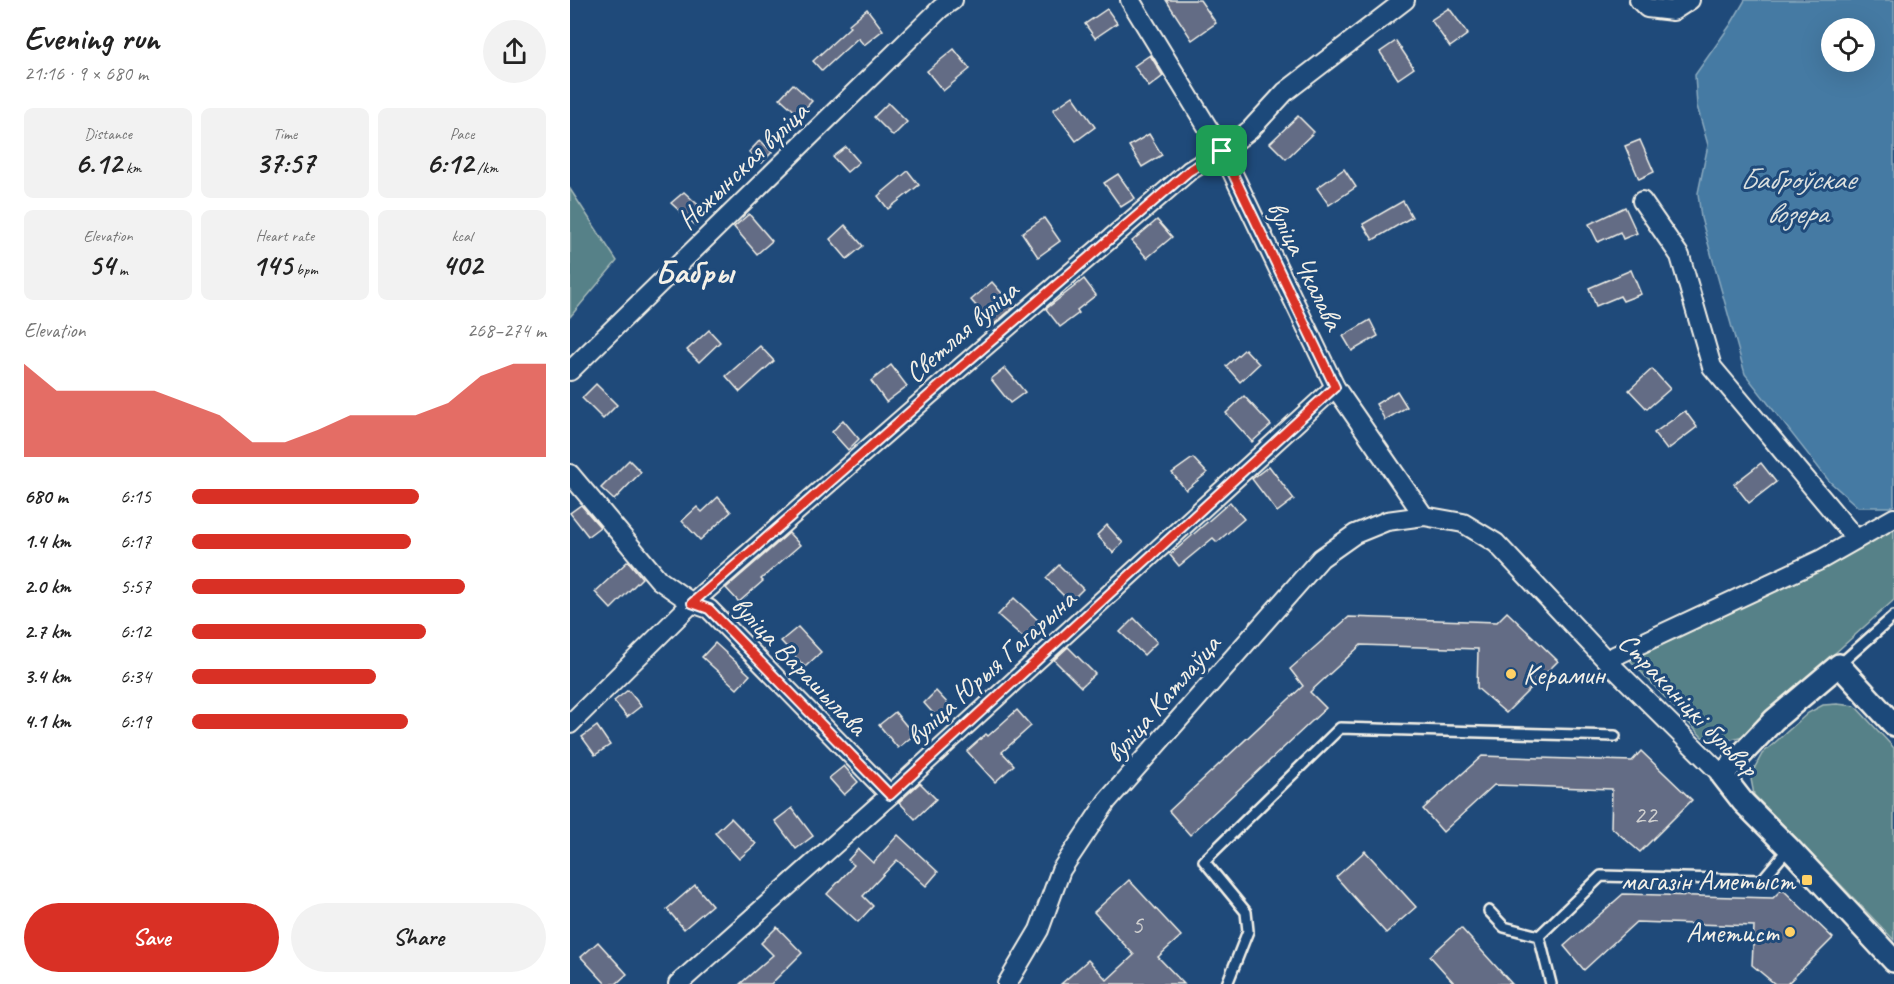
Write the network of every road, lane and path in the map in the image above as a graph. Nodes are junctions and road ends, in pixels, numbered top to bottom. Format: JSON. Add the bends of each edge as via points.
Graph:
{"nodes":[{"id":1,"x":953,"y":0,"type":"edge"},
{"id":2,"x":1130,"y":0,"type":"edge"},
{"id":3,"x":1405,"y":0,"type":"edge"},
{"id":4,"x":1639,"y":0,"type":"edge"},
{"id":5,"x":1690,"y":0,"type":"edge"},
{"id":6,"x":1222,"y":151,"type":"junction"},
{"id":7,"x":1642,"y":201,"type":"dead end"},
{"id":8,"x":570,"y":371,"type":"edge"},
{"id":9,"x":1335,"y":387,"type":"junction"},
{"id":10,"x":570,"y":474,"type":"edge"},
{"id":11,"x":1424,"y":516,"type":"junction"},
{"id":12,"x":1894,"y":518,"type":"edge"},
{"id":13,"x":1856,"y":539,"type":"junction"},
{"id":14,"x":692,"y":603,"type":"junction"},
{"id":15,"x":1894,"y":616,"type":"edge"},
{"id":16,"x":1606,"y":660,"type":"junction"},
{"id":17,"x":1839,"y":665,"type":"junction"},
{"id":18,"x":570,"y":724,"type":"edge"},
{"id":19,"x":1894,"y":725,"type":"edge"},
{"id":20,"x":1615,"y":736,"type":"dead end"},
{"id":21,"x":1722,"y":775,"type":"junction"},
{"id":22,"x":890,"y":795,"type":"junction"},
{"id":23,"x":1789,"y":848,"type":"junction"},
{"id":24,"x":1489,"y":911,"type":"dead end"},
{"id":25,"x":1539,"y":936,"type":"junction"},
{"id":26,"x":1894,"y":961,"type":"edge"},
{"id":27,"x":678,"y":984,"type":"edge"},
{"id":28,"x":1007,"y":984,"type":"edge"},
{"id":29,"x":1227,"y":984,"type":"edge"},
{"id":30,"x":1551,"y":984,"type":"edge"}],
"edges":[{"from":1,"to":8,"type":"street","name":"Нежынская вуліца"},
{"from":2,"to":6,"type":"street","name":"вуліца Чкалава"},
{"from":3,"to":6,"type":"street","name":"Светлая вуліца","via":[[1286,92],[1250,130]]},
{"from":4,"to":5,"type":"street","via":[[1647,8],[1673,12]]},
{"from":6,"to":9,"type":"street","name":"вуліца Чкалава"},
{"from":6,"to":14,"type":"street","name":"Светлая вуліца","via":[[1180,178]]},
{"from":7,"to":13,"type":"street","via":[[1680,256],[1712,367]]},
{"from":9,"to":11,"type":"street","name":"вуліца Чкалава"},
{"from":9,"to":22,"type":"street","name":"вуліца Юрыя Гагарына"},
{"from":10,"to":14,"type":"street","name":"вуліца Варашылава","via":[[659,580]]},
{"from":11,"to":16,"type":"street","name":"Страканіцкі бульвар","via":[[1463,524],[1496,543]]},
{"from":11,"to":28,"type":"street","name":"вуліца Катлаўца","via":[[1387,521],[1355,534],[1321,558],[1107,801],[1060,870],[1039,930]]},
{"from":12,"to":13,"type":"street"},
{"from":13,"to":16,"type":"street","via":[[1820,560]]},
{"from":14,"to":18,"type":"street","name":"Светлая вуліца"},
{"from":14,"to":22,"type":"street","name":"вуліца Варашылава","via":[[709,609]]},
{"from":15,"to":17,"type":"lane"},
{"from":16,"to":21,"type":"street","name":"Страканіцкі бульвар"},
{"from":17,"to":19,"type":"street"},
{"from":17,"to":21,"type":"street","via":[[1774,720]]},
{"from":20,"to":29,"type":"lane","via":[[1340,728],[1204,861],[1246,912],[1248,931]]},
{"from":21,"to":23,"type":"street","name":"Страканіцкі бульвар"},
{"from":22,"to":27,"type":"street","name":"вуліца Юрыя Гагарына"},
{"from":23,"to":25,"type":"lane","via":[[1762,880],[1600,876]]},
{"from":23,"to":26,"type":"street","name":"Страканіцкі бульвар"},
{"from":24,"to":25,"type":"lane","via":[[1504,927]]},
{"from":25,"to":30,"type":"lane"}]}
